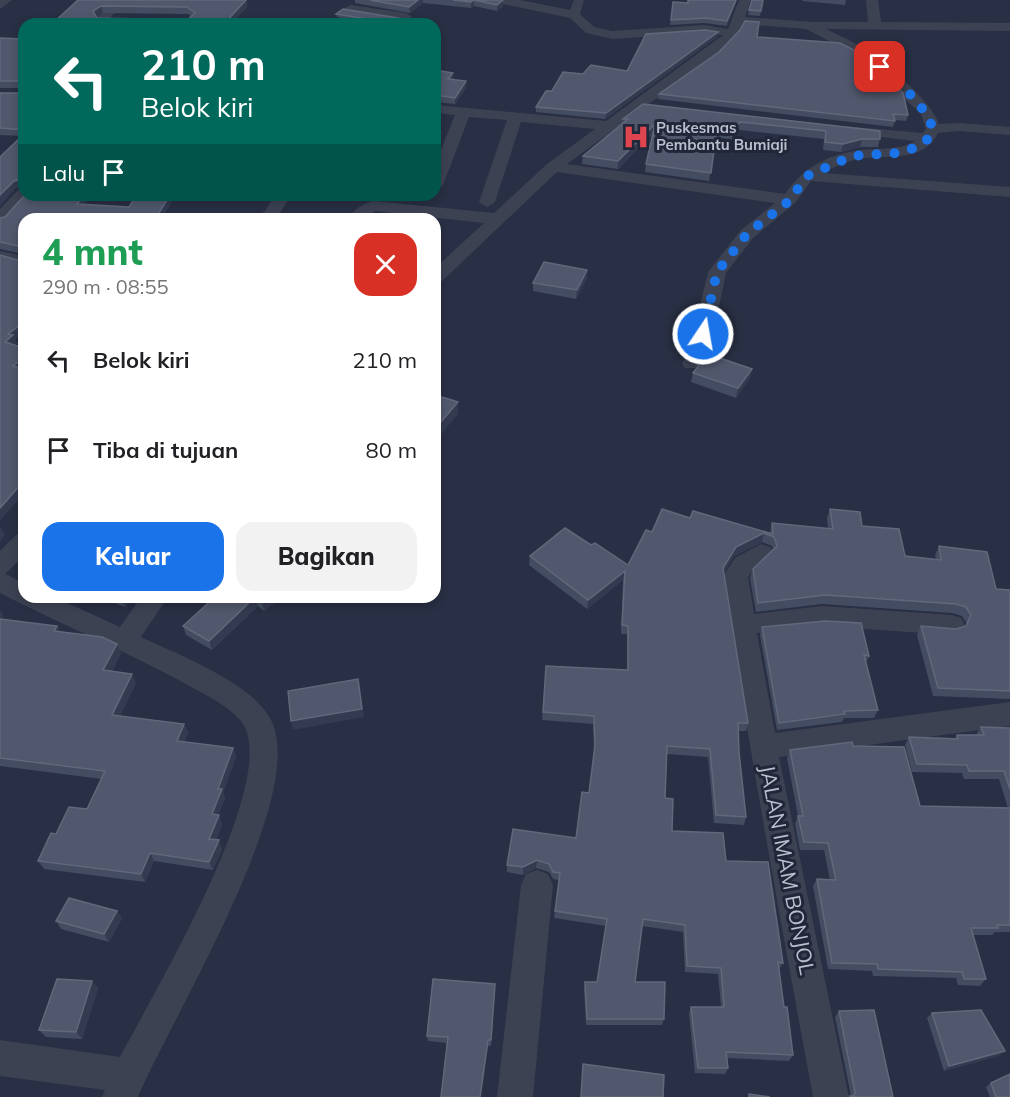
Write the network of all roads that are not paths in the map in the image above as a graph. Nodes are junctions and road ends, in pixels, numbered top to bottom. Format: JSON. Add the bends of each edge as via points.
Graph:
{"nodes":[{"id":1,"x":6,"y":0,"type":"edge"},
{"id":2,"x":121,"y":0,"type":"edge"},
{"id":3,"x":506,"y":0,"type":"edge"},
{"id":4,"x":580,"y":0,"type":"edge"},
{"id":5,"x":745,"y":0,"type":"edge"},
{"id":6,"x":872,"y":0,"type":"edge"},
{"id":7,"x":412,"y":4,"type":"edge"},
{"id":8,"x":0,"y":5,"type":"edge"},
{"id":9,"x":350,"y":9,"type":"edge"},
{"id":10,"x":574,"y":15,"type":"junction"},
{"id":11,"x":103,"y":18,"type":"edge"},
{"id":12,"x":393,"y":18,"type":"edge"},
{"id":13,"x":404,"y":18,"type":"edge"},
{"id":14,"x":809,"y":25,"type":"junction"},
{"id":15,"x":875,"y":26,"type":"junction"},
{"id":16,"x":736,"y":27,"type":"junction"},
{"id":17,"x":1010,"y":27,"type":"edge"},
{"id":18,"x":639,"y":104,"type":"junction"},
{"id":19,"x":662,"y":107,"type":"edge"},
{"id":20,"x":441,"y":109,"type":"edge"},
{"id":21,"x":464,"y":111,"type":"junction"},
{"id":22,"x":516,"y":116,"type":"junction"},
{"id":23,"x":608,"y":126,"type":"junction"},
{"id":24,"x":836,"y":127,"type":"edge"},
{"id":25,"x":1010,"y":130,"type":"edge"},
{"id":26,"x":931,"y":133,"type":"junction"},
{"id":27,"x":554,"y":167,"type":"junction"},
{"id":28,"x":441,"y":170,"type":"edge"},
{"id":29,"x":807,"y":176,"type":"junction"},
{"id":30,"x":1010,"y":192,"type":"edge"},
{"id":31,"x":18,"y":200,"type":"edge"},
{"id":32,"x":278,"y":201,"type":"edge"},
{"id":33,"x":789,"y":201,"type":"junction"},
{"id":34,"x":487,"y":202,"type":"dead end"},
{"id":35,"x":268,"y":213,"type":"edge"},
{"id":36,"x":361,"y":213,"type":"edge"},
{"id":37,"x":441,"y":213,"type":"edge"},
{"id":38,"x":441,"y":213,"type":"edge"},
{"id":39,"x":1,"y":218,"type":"edge"},
{"id":40,"x":18,"y":218,"type":"edge"},
{"id":41,"x":499,"y":219,"type":"junction"},
{"id":42,"x":0,"y":256,"type":"edge"},
{"id":43,"x":18,"y":260,"type":"edge"},
{"id":44,"x":441,"y":272,"type":"edge"},
{"id":45,"x":692,"y":364,"type":"dead end"},
{"id":46,"x":18,"y":548,"type":"edge"},
{"id":47,"x":760,"y":553,"type":"dead end"},
{"id":48,"x":0,"y":567,"type":"edge"},
{"id":49,"x":0,"y":582,"type":"edge"},
{"id":50,"x":18,"y":591,"type":"edge"},
{"id":51,"x":44,"y":603,"type":"edge"},
{"id":52,"x":151,"y":603,"type":"edge"},
{"id":53,"x":742,"y":625,"type":"junction"},
{"id":54,"x":952,"y":625,"type":"dead end"},
{"id":55,"x":124,"y":641,"type":"junction"},
{"id":56,"x":1010,"y":714,"type":"edge"},
{"id":57,"x":763,"y":747,"type":"junction"},
{"id":58,"x":537,"y":885,"type":"dead end"},
{"id":59,"x":0,"y":1058,"type":"edge"},
{"id":60,"x":108,"y":1079,"type":"edge"},
{"id":61,"x":515,"y":1097,"type":"edge"},
{"id":62,"x":831,"y":1097,"type":"edge"}],
"edges":[{"from":1,"to":8,"type":"street"},
{"from":2,"to":11,"type":"street"},
{"from":3,"to":10,"type":"street"},
{"from":4,"to":10,"type":"street"},
{"from":5,"to":16,"type":"street"},
{"from":6,"to":15,"type":"street"},
{"from":7,"to":13,"type":"street"},
{"from":9,"to":12,"type":"street"},
{"from":10,"to":16,"type":"street","via":[[590,30],[612,34]]},
{"from":14,"to":15,"type":"street"},
{"from":14,"to":16,"type":"street"},
{"from":14,"to":26,"type":"street","via":[[864,53],[928,113]]},
{"from":15,"to":17,"type":"street"},
{"from":16,"to":18,"type":"street","via":[[719,46]]},
{"from":18,"to":19,"type":"street"},
{"from":18,"to":23,"type":"street"},
{"from":20,"to":21,"type":"street"},
{"from":21,"to":22,"type":"street"},
{"from":21,"to":28,"type":"street"},
{"from":22,"to":23,"type":"street"},
{"from":22,"to":34,"type":"street"},
{"from":23,"to":27,"type":"street"},
{"from":24,"to":26,"type":"street"},
{"from":25,"to":26,"type":"street","via":[[958,127]]},
{"from":26,"to":29,"type":"street","via":[[918,147],[897,153],[852,156]]},
{"from":27,"to":33,"type":"street"},
{"from":27,"to":41,"type":"street"},
{"from":29,"to":30,"type":"street"},
{"from":29,"to":33,"type":"street"},
{"from":31,"to":39,"type":"street"},
{"from":32,"to":35,"type":"street"},
{"from":33,"to":45,"type":"street","via":[[747,234],[717,272]]},
{"from":36,"to":37,"type":"street","via":[[373,206]]},
{"from":38,"to":41,"type":"street"},
{"from":39,"to":40,"type":"street"},
{"from":41,"to":44,"type":"street"},
{"from":42,"to":43,"type":"street"},
{"from":46,"to":48,"type":"street"},
{"from":47,"to":53,"type":"street","via":[[735,576]]},
{"from":49,"to":50,"type":"street"},
{"from":51,"to":55,"type":"street"},
{"from":52,"to":55,"type":"street"},
{"from":53,"to":54,"type":"street","via":[[822,616]]},
{"from":53,"to":57,"type":"street"},
{"from":55,"to":60,"type":"street","via":[[202,679],[235,698],[251,713],[260,726],[265,746],[264,774],[247,835],[201,936]]},
{"from":56,"to":57,"type":"street","name":"JALAN IMAM BONJOL"},
{"from":57,"to":62,"type":"street","name":"JALAN IMAM BONJOL"},
{"from":58,"to":61,"type":"street"},
{"from":59,"to":60,"type":"street"}]}
